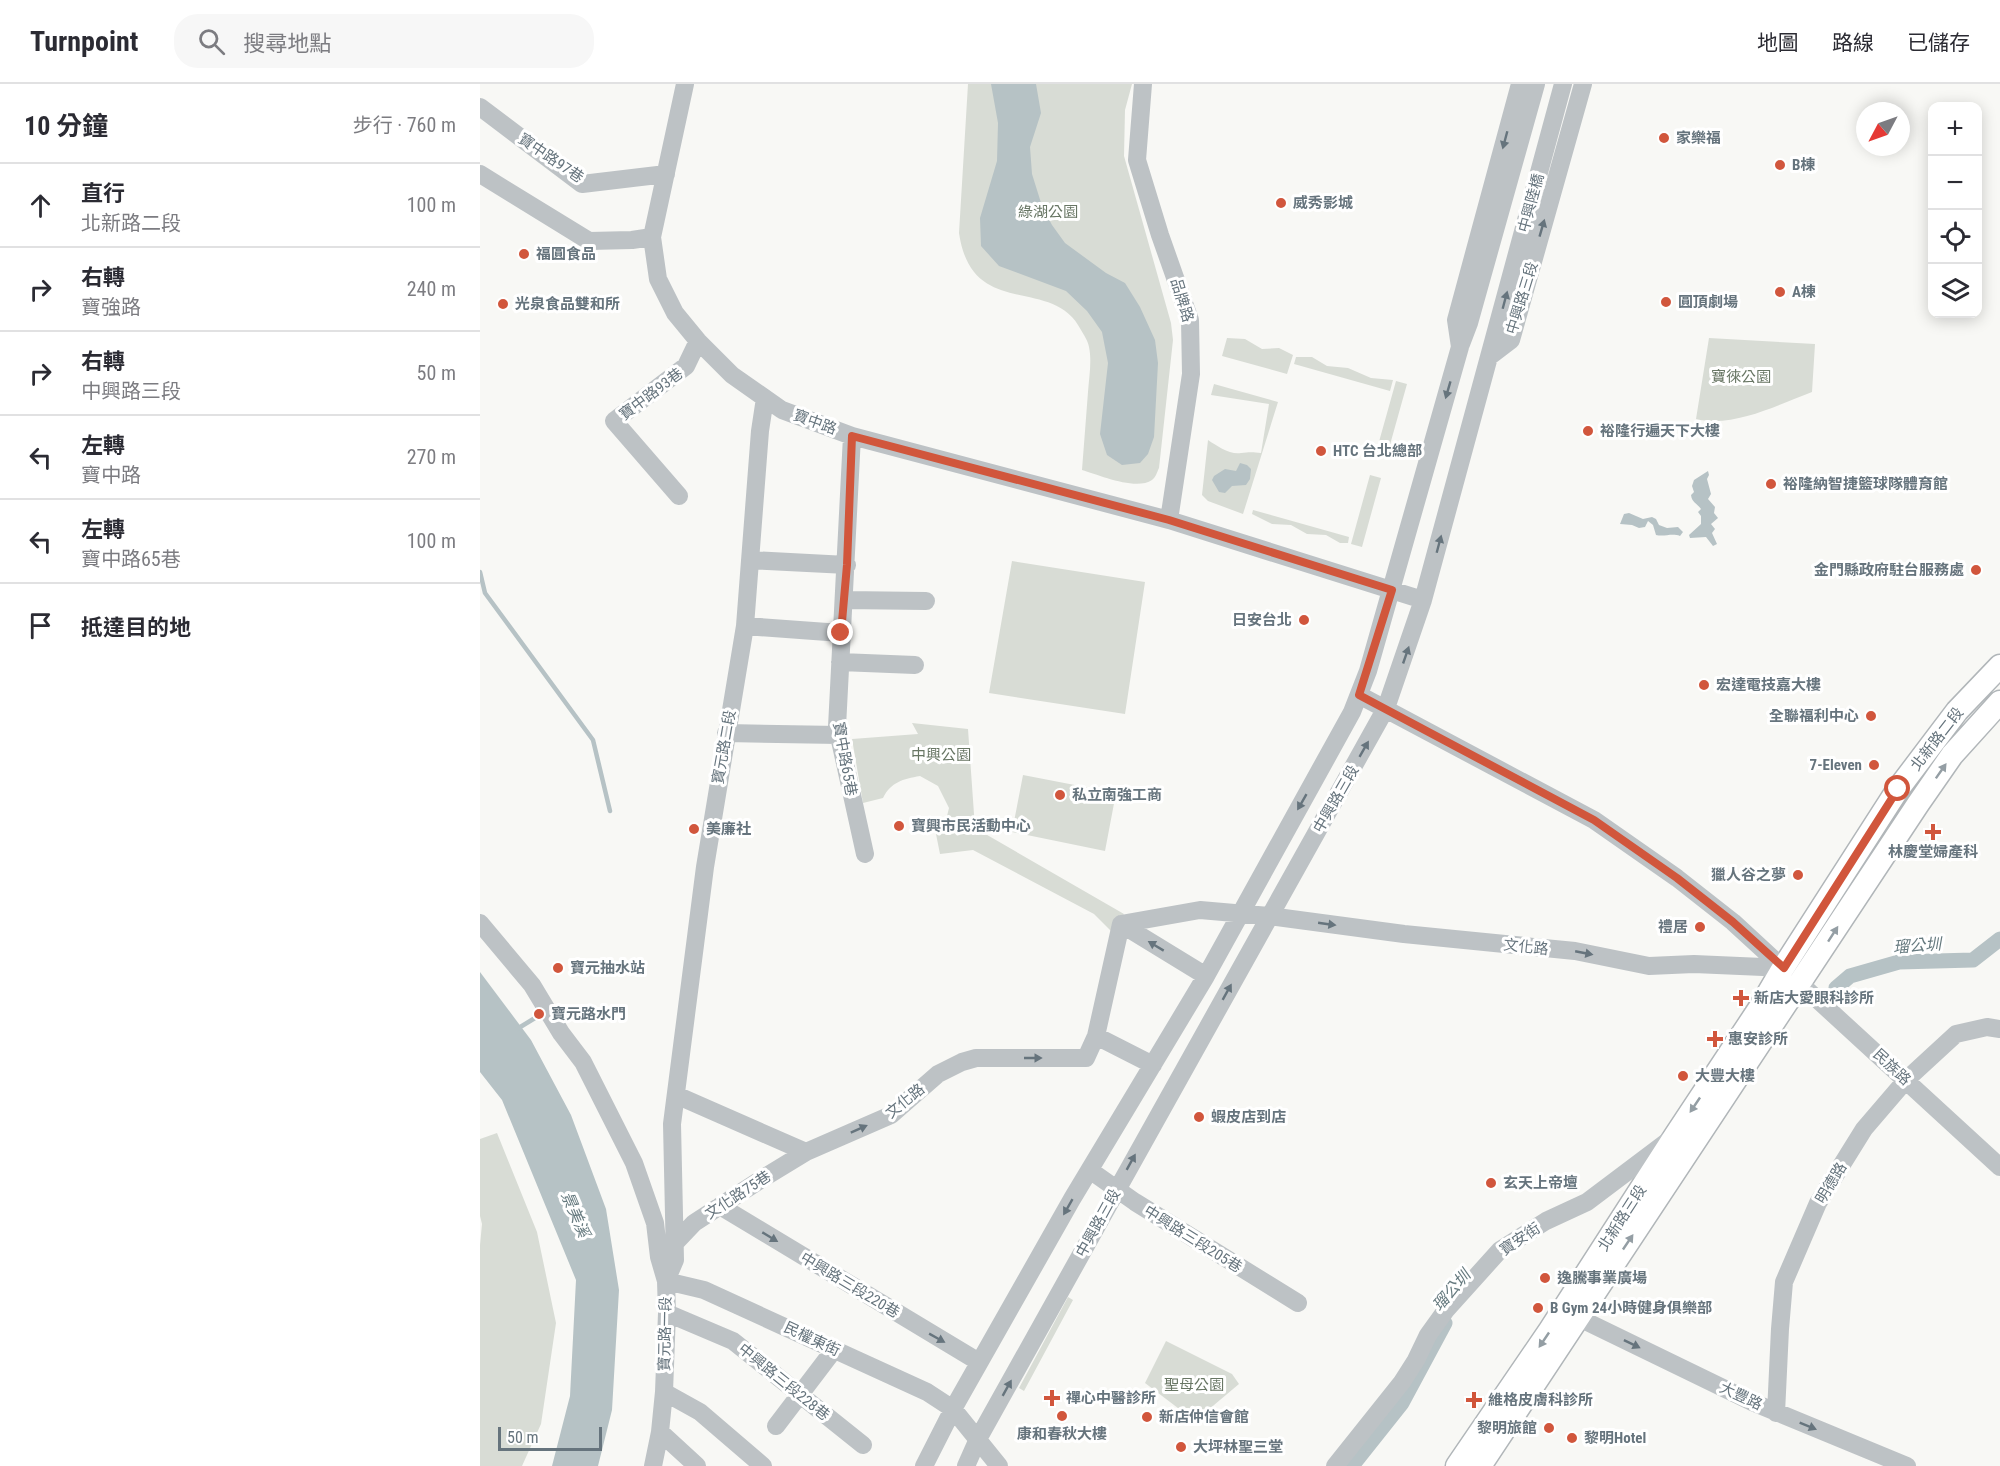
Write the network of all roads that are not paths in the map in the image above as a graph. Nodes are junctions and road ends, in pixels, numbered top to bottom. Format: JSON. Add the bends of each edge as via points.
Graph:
{"nodes":[{"id":1,"x":686,"y":84,"type":"edge"},
{"id":2,"x":1143,"y":84,"type":"edge"},
{"id":3,"x":1520,"y":84,"type":"edge"},
{"id":4,"x":1536,"y":84,"type":"edge"},
{"id":5,"x":1563,"y":84,"type":"edge"},
{"id":6,"x":1583,"y":84,"type":"edge"},
{"id":7,"x":480,"y":107,"type":"edge"},
{"id":8,"x":480,"y":174,"type":"edge"},
{"id":9,"x":666,"y":174,"type":"junction"},
{"id":10,"x":652,"y":237,"type":"junction"},
{"id":11,"x":699,"y":341,"type":"junction"},
{"id":12,"x":1460,"y":347,"type":"junction"},
{"id":13,"x":1490,"y":356,"type":"junction"},
{"id":14,"x":765,"y":398,"type":"junction"},
{"id":15,"x":852,"y":436,"type":"junction"},
{"id":16,"x":679,"y":496,"type":"dead end"},
{"id":17,"x":1169,"y":520,"type":"junction"},
{"id":18,"x":750,"y":560,"type":"junction"},
{"id":19,"x":847,"y":565,"type":"junction"},
{"id":20,"x":1392,"y":590,"type":"junction"},
{"id":21,"x":844,"y":600,"type":"junction"},
{"id":22,"x":1423,"y":600,"type":"junction"},
{"id":23,"x":926,"y":601,"type":"dead end"},
{"id":24,"x":745,"y":626,"type":"junction"},
{"id":25,"x":841,"y":633,"type":"junction"},
{"id":26,"x":840,"y":662,"type":"junction"},
{"id":27,"x":915,"y":665,"type":"dead end"},
{"id":28,"x":2000,"y":666,"type":"edge"},
{"id":29,"x":1359,"y":695,"type":"junction"},
{"id":30,"x":2000,"y":702,"type":"edge"},
{"id":31,"x":1386,"y":708,"type":"junction"},
{"id":32,"x":726,"y":733,"type":"junction"},
{"id":33,"x":839,"y":735,"type":"junction"},
{"id":34,"x":865,"y":854,"type":"dead end"},
{"id":35,"x":1240,"y":913,"type":"junction"},
{"id":36,"x":1269,"y":916,"type":"junction"},
{"id":37,"x":480,"y":923,"type":"edge"},
{"id":38,"x":1121,"y":924,"type":"junction"},
{"id":39,"x":1792,"y":975,"type":"junction"},
{"id":40,"x":1206,"y":976,"type":"junction"},
{"id":41,"x":2000,"y":1029,"type":"edge"},
{"id":42,"x":1096,"y":1036,"type":"junction"},
{"id":43,"x":1153,"y":1065,"type":"junction"},
{"id":44,"x":1906,"y":1080,"type":"junction"},
{"id":45,"x":676,"y":1095,"type":"junction"},
{"id":46,"x":1675,"y":1136,"type":"junction"},
{"id":47,"x":806,"y":1152,"type":"junction"},
{"id":48,"x":2000,"y":1167,"type":"edge"},
{"id":49,"x":1090,"y":1170,"type":"junction"},
{"id":50,"x":1117,"y":1188,"type":"junction"},
{"id":51,"x":720,"y":1206,"type":"junction"},
{"id":52,"x":675,"y":1243,"type":"junction"},
{"id":53,"x":666,"y":1281,"type":"junction"},
{"id":54,"x":1298,"y":1303,"type":"dead end"},
{"id":55,"x":667,"y":1313,"type":"junction"},
{"id":56,"x":1579,"y":1318,"type":"junction"},
{"id":57,"x":832,"y":1348,"type":"junction"},
{"id":58,"x":979,"y":1362,"type":"junction"},
{"id":59,"x":664,"y":1392,"type":"junction"},
{"id":60,"x":799,"y":1395,"type":"junction"},
{"id":61,"x":953,"y":1409,"type":"junction"},
{"id":62,"x":1776,"y":1413,"type":"junction"},
{"id":63,"x":776,"y":1426,"type":"dead end"},
{"id":64,"x":660,"y":1432,"type":"junction"},
{"id":65,"x":978,"y":1439,"type":"junction"},
{"id":66,"x":863,"y":1445,"type":"dead end"},
{"id":67,"x":653,"y":1466,"type":"edge"},
{"id":68,"x":697,"y":1466,"type":"edge"},
{"id":69,"x":763,"y":1466,"type":"edge"},
{"id":70,"x":924,"y":1466,"type":"edge"},
{"id":71,"x":966,"y":1466,"type":"edge"},
{"id":72,"x":999,"y":1466,"type":"edge"},
{"id":73,"x":1335,"y":1466,"type":"edge"},
{"id":74,"x":1457,"y":1466,"type":"edge"},
{"id":75,"x":1480,"y":1466,"type":"edge"},
{"id":76,"x":1907,"y":1466,"type":"edge"}],
"edges":[{"from":1,"to":9,"type":"street","name":"寶中路"},
{"from":2,"to":17,"type":"street","name":"品牌路","via":[[1137,160],[1190,320],[1191,374]]},
{"from":3,"to":12,"type":"street","name":"中興路三段","one_way":true,"via":[[1456,320]]},
{"from":4,"to":12,"type":"street","name":"中興陸橋"},
{"from":13,"to":5,"type":"street","name":"中興陸橋","one_way":true},
{"from":13,"to":6,"type":"street","name":"中興路三段","one_way":true,"via":[[1511,340]]},
{"from":7,"to":9,"type":"street","name":"寶中路97巷","via":[[582,184]]},
{"from":8,"to":10,"type":"street","via":[[589,241]]},
{"from":9,"to":10,"type":"street","name":"寶中路"},
{"from":10,"to":11,"type":"street","name":"寶中路","via":[[658,279],[675,314]]},
{"from":11,"to":14,"type":"street","name":"寶中路","via":[[732,375]]},
{"from":11,"to":16,"type":"street","name":"寶中路93巷","via":[[686,366],[614,421]]},
{"from":12,"to":20,"type":"street","name":"中興路三段","one_way":true},
{"from":22,"to":13,"type":"street","name":"中興路三段","one_way":true},
{"from":14,"to":15,"type":"street","name":"寶中路","via":[[782,410]]},
{"from":14,"to":18,"type":"street","name":"寶元路二段"},
{"from":15,"to":17,"type":"street","name":"寶中路"},
{"from":15,"to":19,"type":"street","name":"寶中路65巷"},
{"from":17,"to":20,"type":"street","name":"寶中路"},
{"from":18,"to":19,"type":"street"},
{"from":18,"to":24,"type":"street","name":"寶元路二段"},
{"from":19,"to":21,"type":"street","name":"寶中路65巷"},
{"from":20,"to":22,"type":"street","name":"寶中路"},
{"from":20,"to":29,"type":"street","name":"中興路三段"},
{"from":21,"to":23,"type":"street"},
{"from":21,"to":25,"type":"street","name":"寶中路65巷"},
{"from":31,"to":22,"type":"street","name":"中興路三段","one_way":true},
{"from":24,"to":25,"type":"street"},
{"from":24,"to":32,"type":"street","name":"寶元路二段"},
{"from":25,"to":26,"type":"street","name":"寶中路65巷"},
{"from":26,"to":27,"type":"street"},
{"from":26,"to":33,"type":"street","name":"寶中路65巷"},
{"from":28,"to":39,"type":"main road","name":"北新路二段","via":[[1957,711],[1898,789]]},
{"from":29,"to":31,"type":"street","name":"民族路"},
{"from":29,"to":35,"type":"street","name":"中興路三段","one_way":true},
{"from":39,"to":30,"type":"main road","name":"北新路二段","one_way":true,"via":[[1952,755]]},
{"from":36,"to":31,"type":"street","name":"中興路三段","one_way":true},
{"from":31,"to":39,"type":"street","name":"民族路","via":[[1594,820],[1677,878]]},
{"from":32,"to":33,"type":"street"},
{"from":32,"to":45,"type":"street","name":"寶元路二段"},
{"from":33,"to":34,"type":"street","name":"寶中路65巷"},
{"from":35,"to":36,"type":"street","name":"文化路"},
{"from":35,"to":38,"type":"street","name":"文化路","via":[[1200,910]]},
{"from":35,"to":40,"type":"street","name":"中興路三段"},
{"from":36,"to":39,"type":"street","name":"文化路","one_way":true,"via":[[1575,951],[1649,966],[1694,964]]},
{"from":50,"to":36,"type":"street","name":"中興路三段","one_way":true},
{"from":37,"to":53,"type":"street","via":[[532,985],[583,1062],[634,1163],[654,1223]]},
{"from":40,"to":38,"type":"street","one_way":true},
{"from":38,"to":42,"type":"street","name":"文化路"},
{"from":39,"to":44,"type":"street","name":"民族路"},
{"from":39,"to":46,"type":"main road","name":"北新路三段","one_way":true,"via":[[1759,1010]]},
{"from":56,"to":39,"type":"main road","name":"北新路三段","one_way":true},
{"from":40,"to":43,"type":"street","name":"中興路三段"},
{"from":41,"to":44,"type":"street","name":"明德路","via":[[1987,1027],[1956,1034]]},
{"from":42,"to":43,"type":"street"},
{"from":47,"to":42,"type":"street","name":"文化路","one_way":true,"via":[[891,1115],[938,1074],[962,1062],[976,1058],[1086,1058]]},
{"from":43,"to":49,"type":"street","name":"中興路三段"},
{"from":44,"to":48,"type":"street","name":"民族路"},
{"from":44,"to":62,"type":"street","name":"明德路","via":[[1864,1129],[1818,1203],[1784,1282]]},
{"from":45,"to":47,"type":"street"},
{"from":45,"to":52,"type":"street","name":"寶元路一段","via":[[672,1124]]},
{"from":46,"to":73,"type":"street","name":"寶安街","via":[[1587,1202],[1546,1221],[1500,1250],[1446,1310],[1402,1382]]},
{"from":46,"to":74,"type":"main road","name":"北新路三段","one_way":true},
{"from":47,"to":51,"type":"street","name":"文化路75巷"},
{"from":49,"to":50,"type":"street","name":"中興路三段205巷"},
{"from":49,"to":58,"type":"street","name":"中興路三段","one_way":true},
{"from":50,"to":54,"type":"street","name":"中興路三段205巷"},
{"from":65,"to":50,"type":"street","name":"中興路三段","one_way":true},
{"from":51,"to":52,"type":"street","name":"文化路75巷","via":[[694,1223]]},
{"from":51,"to":58,"type":"street","name":"中興路三段220巷","one_way":true},
{"from":52,"to":53,"type":"street","name":"寶元路一段","via":[[675,1260]]},
{"from":53,"to":55,"type":"street","name":"寶元路一段"},
{"from":53,"to":57,"type":"street","name":"民權東街","via":[[704,1290]]},
{"from":55,"to":59,"type":"street","name":"寶元路一段"},
{"from":55,"to":60,"type":"street","name":"中興路三段228巷","via":[[733,1341]]},
{"from":56,"to":62,"type":"street","name":"大豐路","one_way":true},
{"from":56,"to":75,"type":"main road","name":"北新路三段"},
{"from":57,"to":60,"type":"street"},
{"from":57,"to":61,"type":"street","name":"民權東街","via":[[927,1392]]},
{"from":58,"to":61,"type":"street","name":"中興路三段"},
{"from":59,"to":64,"type":"street","name":"寶元路一段"},
{"from":59,"to":69,"type":"street","via":[[700,1412]]},
{"from":60,"to":63,"type":"street"},
{"from":60,"to":66,"type":"street","name":"中興路三段228巷"},
{"from":61,"to":65,"type":"street","name":"民權東街"},
{"from":61,"to":70,"type":"street","name":"中興路三段"},
{"from":62,"to":76,"type":"street","name":"大豐路","one_way":true},
{"from":64,"to":67,"type":"street","name":"寶元路一段"},
{"from":64,"to":68,"type":"street"},
{"from":65,"to":71,"type":"street","name":"中興路三段"},
{"from":65,"to":72,"type":"street","name":"民權東街"}]}
